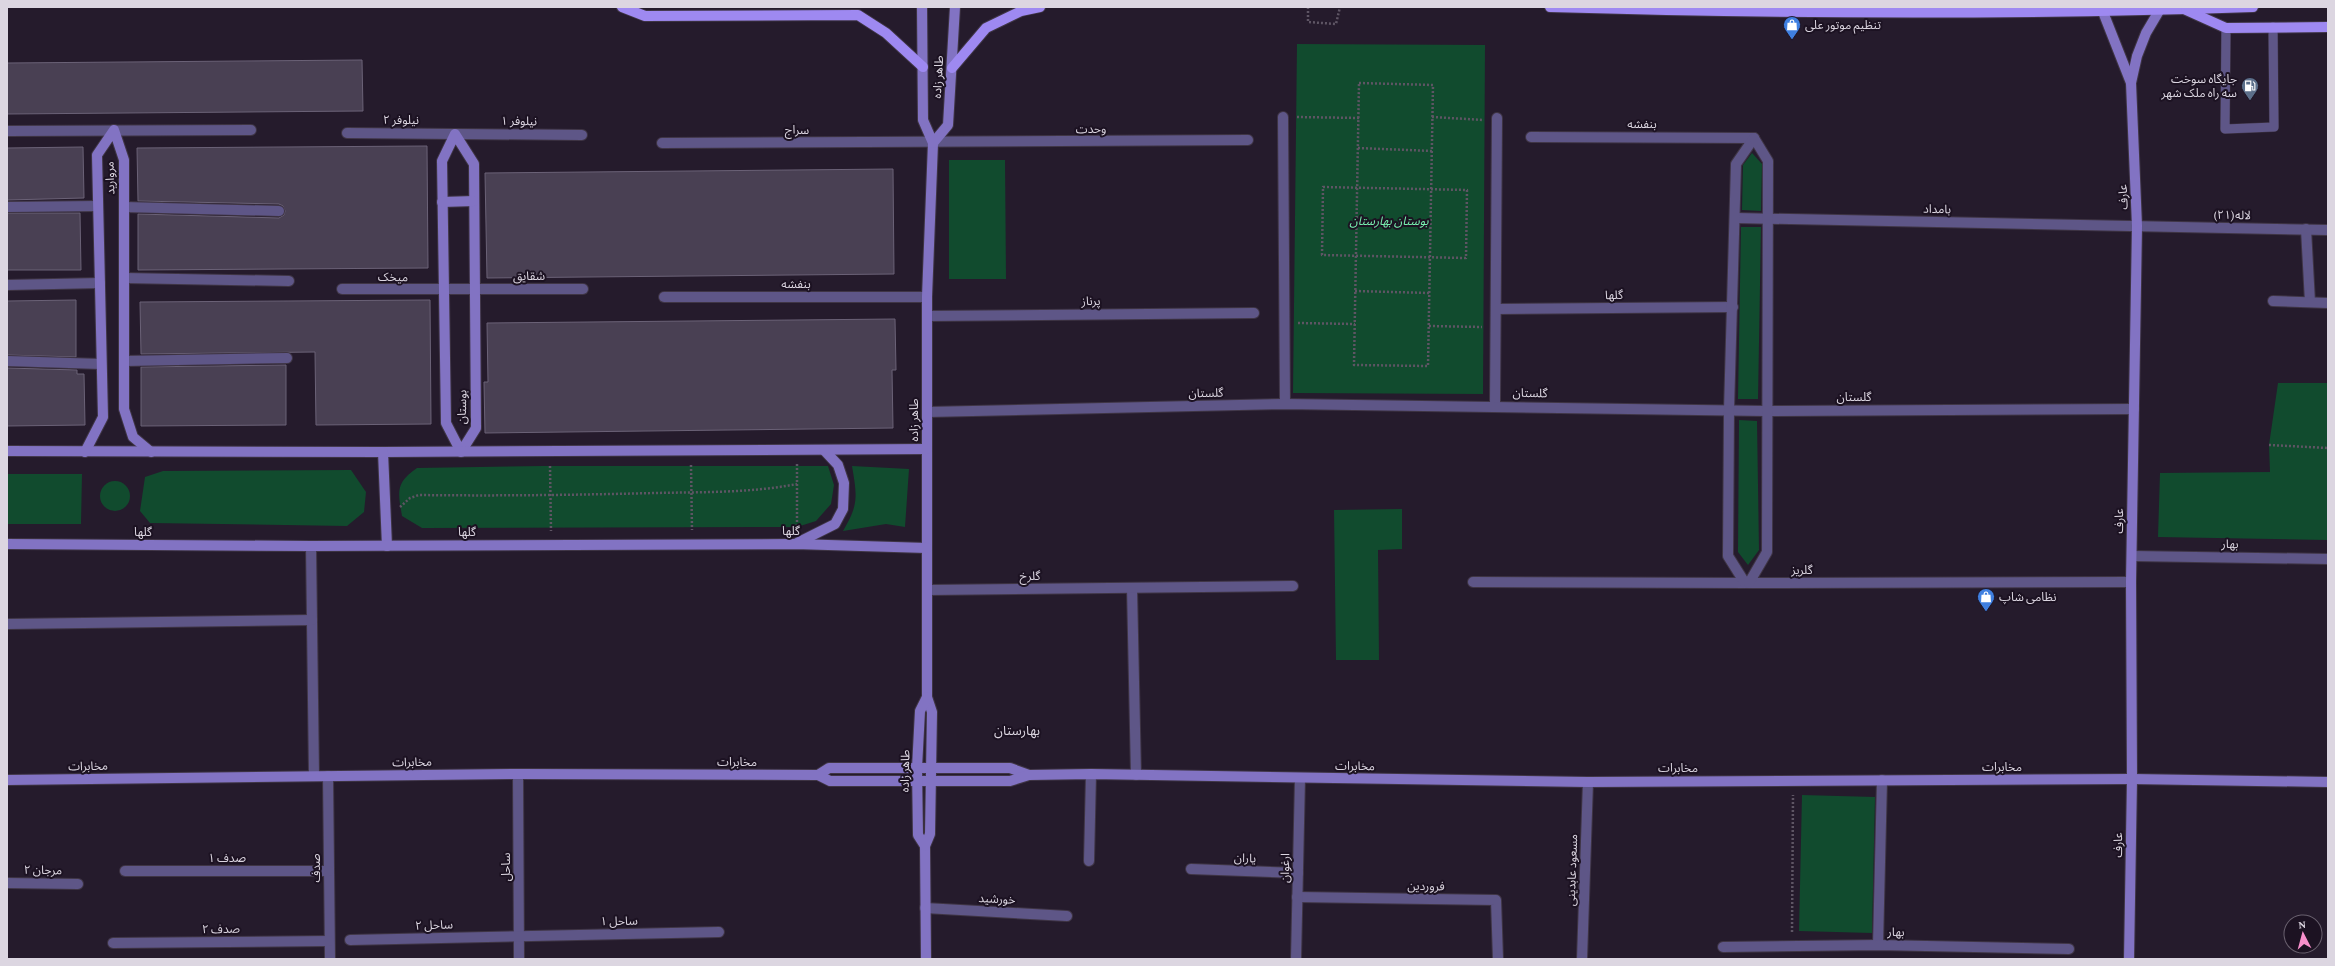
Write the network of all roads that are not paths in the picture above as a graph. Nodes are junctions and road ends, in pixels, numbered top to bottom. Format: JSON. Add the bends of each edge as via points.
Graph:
{"nodes":[{"id":1,"x":622,"y":7,"type":"edge"},
{"id":2,"x":922,"y":7,"type":"edge"},
{"id":3,"x":955,"y":7,"type":"edge"},
{"id":4,"x":1040,"y":7,"type":"edge"},
{"id":5,"x":1550,"y":7,"type":"edge"},
{"id":6,"x":2253,"y":7,"type":"edge"},
{"id":7,"x":2184,"y":9,"type":"junction"},
{"id":8,"x":2159,"y":11,"type":"junction"},
{"id":9,"x":2103,"y":12,"type":"junction"},
{"id":10,"x":2328,"y":27,"type":"edge"},
{"id":11,"x":2226,"y":28,"type":"junction"},
{"id":12,"x":2273,"y":28,"type":"junction"},
{"id":13,"x":923,"y":67,"type":"junction"},
{"id":14,"x":952,"y":68,"type":"junction"},
{"id":15,"x":2131,"y":83,"type":"junction"},
{"id":16,"x":1283,"y":117,"type":"dead end"},
{"id":17,"x":1497,"y":118,"type":"dead end"},
{"id":18,"x":114,"y":130,"type":"junction"},
{"id":19,"x":251,"y":130,"type":"dead end"},
{"id":20,"x":7,"y":131,"type":"edge"},
{"id":21,"x":347,"y":133,"type":"dead end"},
{"id":22,"x":455,"y":134,"type":"junction"},
{"id":23,"x":582,"y":135,"type":"dead end"},
{"id":24,"x":1531,"y":137,"type":"dead end"},
{"id":25,"x":1754,"y":138,"type":"junction"},
{"id":26,"x":1248,"y":140,"type":"dead end"},
{"id":27,"x":662,"y":143,"type":"dead end"},
{"id":28,"x":933,"y":143,"type":"junction"},
{"id":29,"x":474,"y":201,"type":"junction"},
{"id":30,"x":442,"y":202,"type":"junction"},
{"id":31,"x":98,"y":206,"type":"junction"},
{"id":32,"x":7,"y":207,"type":"edge"},
{"id":33,"x":124,"y":207,"type":"junction"},
{"id":34,"x":280,"y":211,"type":"dead end"},
{"id":35,"x":1736,"y":218,"type":"junction"},
{"id":36,"x":1768,"y":219,"type":"junction"},
{"id":37,"x":2137,"y":226,"type":"junction"},
{"id":38,"x":2306,"y":229,"type":"junction"},
{"id":39,"x":2327,"y":230,"type":"dead end"},
{"id":40,"x":124,"y":278,"type":"junction"},
{"id":41,"x":289,"y":281,"type":"dead end"},
{"id":42,"x":100,"y":283,"type":"junction"},
{"id":43,"x":7,"y":285,"type":"edge"},
{"id":44,"x":342,"y":289,"type":"dead end"},
{"id":45,"x":583,"y":289,"type":"dead end"},
{"id":46,"x":444,"y":290,"type":"junction"},
{"id":47,"x":475,"y":290,"type":"junction"},
{"id":48,"x":664,"y":297,"type":"dead end"},
{"id":49,"x":927,"y":297,"type":"junction"},
{"id":50,"x":2273,"y":301,"type":"dead end"},
{"id":51,"x":2310,"y":302,"type":"junction"},
{"id":52,"x":2328,"y":303,"type":"edge"},
{"id":53,"x":1732,"y":307,"type":"junction"},
{"id":54,"x":1496,"y":309,"type":"junction"},
{"id":55,"x":1254,"y":312,"type":"dead end"},
{"id":56,"x":927,"y":316,"type":"junction"},
{"id":57,"x":287,"y":358,"type":"dead end"},
{"id":58,"x":7,"y":361,"type":"edge"},
{"id":59,"x":124,"y":361,"type":"junction"},
{"id":60,"x":101,"y":364,"type":"junction"},
{"id":61,"x":1285,"y":404,"type":"junction"},
{"id":62,"x":1495,"y":405,"type":"junction"},
{"id":63,"x":2134,"y":409,"type":"junction"},
{"id":64,"x":1729,"y":410,"type":"junction"},
{"id":65,"x":1766,"y":410,"type":"junction"},
{"id":66,"x":927,"y":412,"type":"junction"},
{"id":67,"x":927,"y":449,"type":"junction"},
{"id":68,"x":824,"y":450,"type":"junction"},
{"id":69,"x":7,"y":451,"type":"edge"},
{"id":70,"x":85,"y":452,"type":"junction"},
{"id":71,"x":151,"y":452,"type":"junction"},
{"id":72,"x":383,"y":452,"type":"junction"},
{"id":73,"x":461,"y":452,"type":"junction"},
{"id":74,"x":7,"y":544,"type":"edge"},
{"id":75,"x":795,"y":544,"type":"junction"},
{"id":76,"x":312,"y":546,"type":"junction"},
{"id":77,"x":387,"y":546,"type":"junction"},
{"id":78,"x":927,"y":548,"type":"junction"},
{"id":79,"x":2132,"y":556,"type":"junction"},
{"id":80,"x":2328,"y":559,"type":"edge"},
{"id":81,"x":1473,"y":582,"type":"dead end"},
{"id":82,"x":2131,"y":582,"type":"junction"},
{"id":83,"x":1747,"y":583,"type":"junction"},
{"id":84,"x":1293,"y":586,"type":"dead end"},
{"id":85,"x":1132,"y":588,"type":"junction"},
{"id":86,"x":928,"y":590,"type":"junction"},
{"id":87,"x":312,"y":620,"type":"junction"},
{"id":88,"x":7,"y":624,"type":"edge"},
{"id":89,"x":927,"y":697,"type":"junction"},
{"id":90,"x":917,"y":768,"type":"junction"},
{"id":91,"x":931,"y":768,"type":"junction"},
{"id":92,"x":518,"y":774,"type":"junction"},
{"id":93,"x":1091,"y":774,"type":"junction"},
{"id":94,"x":818,"y":775,"type":"junction"},
{"id":95,"x":1029,"y":775,"type":"junction"},
{"id":96,"x":1136,"y":775,"type":"junction"},
{"id":97,"x":314,"y":776,"type":"junction"},
{"id":98,"x":328,"y":776,"type":"junction"},
{"id":99,"x":1300,"y":778,"type":"junction"},
{"id":100,"x":2132,"y":778,"type":"junction"},
{"id":101,"x":7,"y":780,"type":"edge"},
{"id":102,"x":1882,"y":780,"type":"junction"},
{"id":103,"x":917,"y":781,"type":"junction"},
{"id":104,"x":931,"y":781,"type":"junction"},
{"id":105,"x":1588,"y":782,"type":"junction"},
{"id":106,"x":2328,"y":782,"type":"edge"},
{"id":107,"x":924,"y":846,"type":"junction"},
{"id":108,"x":1089,"y":860,"type":"dead end"},
{"id":109,"x":1191,"y":870,"type":"dead end"},
{"id":110,"x":329,"y":871,"type":"junction"},
{"id":111,"x":125,"y":872,"type":"dead end"},
{"id":112,"x":1298,"y":873,"type":"junction"},
{"id":113,"x":7,"y":883,"type":"edge"},
{"id":114,"x":78,"y":884,"type":"dead end"},
{"id":115,"x":1297,"y":897,"type":"junction"},
{"id":116,"x":926,"y":908,"type":"junction"},
{"id":117,"x":1067,"y":916,"type":"dead end"},
{"id":118,"x":719,"y":932,"type":"dead end"},
{"id":119,"x":519,"y":936,"type":"junction"},
{"id":120,"x":350,"y":940,"type":"dead end"},
{"id":121,"x":330,"y":941,"type":"junction"},
{"id":122,"x":113,"y":943,"type":"dead end"},
{"id":123,"x":1878,"y":945,"type":"junction"},
{"id":124,"x":1723,"y":947,"type":"dead end"},
{"id":125,"x":2069,"y":949,"type":"dead end"},
{"id":126,"x":330,"y":959,"type":"edge"},
{"id":127,"x":520,"y":959,"type":"edge"},
{"id":128,"x":926,"y":959,"type":"edge"},
{"id":129,"x":1296,"y":959,"type":"edge"},
{"id":130,"x":1498,"y":959,"type":"edge"},
{"id":131,"x":1582,"y":959,"type":"edge"},
{"id":132,"x":2129,"y":959,"type":"edge"}],
"edges":[{"from":1,"to":13,"type":"main road","via":[[645,16],[858,15],[886,33]]},
{"from":2,"to":13,"type":"street","name":"طاهر زاده"},
{"from":3,"to":14,"type":"street","name":"طاهر زاده"},
{"from":4,"to":14,"type":"main road","via":[[1021,11],[986,28]]},
{"from":5,"to":9,"type":"main road","via":[[1680,11]]},
{"from":6,"to":7,"type":"main road"},
{"from":7,"to":8,"type":"main road"},
{"from":7,"to":11,"type":"main road"},
{"from":8,"to":9,"type":"main road"},
{"from":8,"to":15,"type":"street","via":[[2146,33],[2137,56]]},
{"from":9,"to":15,"type":"street"},
{"from":10,"to":12,"type":"main road"},
{"from":11,"to":12,"type":"main road"},
{"from":11,"to":12,"type":"lane","via":[[2225,129],[2274,127]]},
{"from":13,"to":28,"type":"street","name":"طاهر زاده","via":[[923,120]]},
{"from":14,"to":28,"type":"street","name":"طاهر زاده","via":[[948,125]]},
{"from":15,"to":37,"type":"street","name":"عارف"},
{"from":16,"to":61,"type":"street"},
{"from":17,"to":54,"type":"street"},
{"from":18,"to":19,"type":"street"},
{"from":18,"to":20,"type":"street"},
{"from":18,"to":31,"type":"street","name":"مروارید","via":[[97,155]]},
{"from":18,"to":33,"type":"street","name":"مروارید","via":[[124,160]]},
{"from":21,"to":22,"type":"street","name":"نیلوفر ۲"},
{"from":22,"to":23,"type":"street","name":"نیلوفر ۱"},
{"from":22,"to":29,"type":"street","name":"بوستان","via":[[474,164]]},
{"from":22,"to":30,"type":"street","name":"بوستان","via":[[442,161]]},
{"from":24,"to":25,"type":"street","name":"بنفشه"},
{"from":25,"to":35,"type":"street","via":[[1736,164]]},
{"from":25,"to":36,"type":"street","via":[[1768,161]]},
{"from":26,"to":28,"type":"street","name":"وحدت"},
{"from":27,"to":28,"type":"street","name":"سراج"},
{"from":28,"to":49,"type":"street","name":"طاهر زاده"},
{"from":29,"to":30,"type":"street"},
{"from":29,"to":47,"type":"street","name":"بوستان"},
{"from":30,"to":46,"type":"street","name":"بوستان"},
{"from":31,"to":32,"type":"street"},
{"from":31,"to":42,"type":"street","name":"مروارید"},
{"from":33,"to":34,"type":"street"},
{"from":33,"to":40,"type":"street","name":"مروارید"},
{"from":35,"to":36,"type":"street","name":"بامداد"},
{"from":35,"to":53,"type":"street"},
{"from":36,"to":37,"type":"street","name":"بامداد"},
{"from":36,"to":65,"type":"street"},
{"from":37,"to":38,"type":"street","name":"لاله(۲۱)"},
{"from":37,"to":63,"type":"street","name":"عارف"},
{"from":38,"to":39,"type":"street","name":"لاله(۲۱)"},
{"from":38,"to":51,"type":"street"},
{"from":40,"to":41,"type":"street"},
{"from":40,"to":59,"type":"street","name":"مروارید"},
{"from":42,"to":43,"type":"street"},
{"from":42,"to":60,"type":"street","name":"مروارید"},
{"from":44,"to":46,"type":"street","name":"میخک"},
{"from":45,"to":47,"type":"street","name":"شقایق"},
{"from":46,"to":47,"type":"street","name":"شقایق"},
{"from":46,"to":73,"type":"street","name":"بوستان","via":[[446,424]]},
{"from":47,"to":73,"type":"street","name":"بوستان","via":[[476,428]]},
{"from":48,"to":49,"type":"street","name":"بنفشه"},
{"from":49,"to":56,"type":"street","name":"طاهر زاده"},
{"from":50,"to":51,"type":"street"},
{"from":51,"to":52,"type":"street"},
{"from":53,"to":54,"type":"street","name":"گلها"},
{"from":53,"to":64,"type":"street"},
{"from":54,"to":62,"type":"street"},
{"from":55,"to":56,"type":"street","name":"پرناز"},
{"from":56,"to":66,"type":"street","name":"طاهر زاده"},
{"from":57,"to":59,"type":"street"},
{"from":58,"to":60,"type":"street"},
{"from":59,"to":71,"type":"street","name":"مروارید","via":[[124,409],[134,437]]},
{"from":60,"to":70,"type":"street","name":"مروارید","via":[[103,416]]},
{"from":61,"to":62,"type":"street","name":"گلستان"},
{"from":61,"to":66,"type":"street","name":"گلستان"},
{"from":62,"to":64,"type":"street","name":"گلستان"},
{"from":63,"to":65,"type":"street","name":"گلستان"},
{"from":63,"to":79,"type":"street","name":"عارف"},
{"from":64,"to":65,"type":"street","name":"گلستان"},
{"from":64,"to":83,"type":"street","via":[[1728,556]]},
{"from":65,"to":83,"type":"street","via":[[1767,552]]},
{"from":66,"to":67,"type":"street","name":"طاهر زاده"},
{"from":67,"to":68,"type":"street"},
{"from":67,"to":78,"type":"street","name":"طاهر زاده"},
{"from":68,"to":73,"type":"street"},
{"from":68,"to":75,"type":"street","via":[[838,465],[844,483],[843,508],[834,524]]},
{"from":69,"to":70,"type":"street"},
{"from":70,"to":71,"type":"street"},
{"from":71,"to":72,"type":"street"},
{"from":72,"to":73,"type":"street"},
{"from":72,"to":77,"type":"street"},
{"from":74,"to":76,"type":"street","name":"گلها"},
{"from":75,"to":77,"type":"street","name":"گلها"},
{"from":75,"to":78,"type":"street","name":"گلها"},
{"from":76,"to":77,"type":"street","name":"گلها"},
{"from":76,"to":87,"type":"street"},
{"from":78,"to":86,"type":"street","name":"طاهر زاده"},
{"from":79,"to":80,"type":"street","name":"بهار"},
{"from":79,"to":82,"type":"street","name":"عارف"},
{"from":81,"to":83,"type":"street","name":"گلریز"},
{"from":82,"to":83,"type":"street","name":"گلریز"},
{"from":82,"to":100,"type":"street","name":"عارف"},
{"from":84,"to":85,"type":"street","name":"گلرخ"},
{"from":85,"to":86,"type":"street","name":"گلرخ"},
{"from":85,"to":96,"type":"street"},
{"from":86,"to":89,"type":"street","name":"طاهر زاده"},
{"from":87,"to":88,"type":"street"},
{"from":87,"to":97,"type":"street"},
{"from":89,"to":90,"type":"street","name":"طاهر زاده","via":[[920,711]]},
{"from":89,"to":91,"type":"street","name":"طاهر زاده","via":[[932,712]]},
{"from":90,"to":91,"type":"street","name":"مخابرات"},
{"from":90,"to":94,"type":"street","name":"مخابرات","via":[[829,768]]},
{"from":90,"to":103,"type":"street","name":"طاهر زاده"},
{"from":91,"to":95,"type":"street","name":"مخابرات","via":[[1010,768]]},
{"from":91,"to":104,"type":"street","name":"طاهر زاده"},
{"from":92,"to":94,"type":"street","name":"مخابرات"},
{"from":92,"to":98,"type":"street","name":"مخابرات"},
{"from":92,"to":119,"type":"street","name":"ساحل"},
{"from":93,"to":95,"type":"street","name":"مخابرات"},
{"from":93,"to":96,"type":"street","name":"مخابرات"},
{"from":93,"to":108,"type":"street"},
{"from":94,"to":103,"type":"street","name":"مخابرات","via":[[830,781]]},
{"from":95,"to":104,"type":"street","name":"مخابرات","via":[[1010,781]]},
{"from":96,"to":99,"type":"street","name":"مخابرات"},
{"from":97,"to":98,"type":"street","name":"مخابرات"},
{"from":97,"to":101,"type":"street","name":"مخابرات"},
{"from":98,"to":110,"type":"street","name":"صدف"},
{"from":99,"to":105,"type":"street","name":"مخابرات"},
{"from":99,"to":112,"type":"street","name":"ارغوان"},
{"from":100,"to":102,"type":"street","name":"مخابرات"},
{"from":100,"to":106,"type":"street","name":"مخابرات"},
{"from":100,"to":132,"type":"street","name":"عارف"},
{"from":102,"to":105,"type":"street","name":"مخابرات"},
{"from":102,"to":123,"type":"street"},
{"from":103,"to":104,"type":"street","name":"مخابرات"},
{"from":103,"to":107,"type":"street","name":"طاهر زاده","via":[[918,835]]},
{"from":104,"to":107,"type":"street","name":"طاهر زاده","via":[[930,834]]},
{"from":105,"to":131,"type":"street","name":"مسعود عابدینی"},
{"from":107,"to":116,"type":"street","name":"طاهر زاده"},
{"from":109,"to":112,"type":"street","name":"یاران"},
{"from":110,"to":111,"type":"street","name":"صدف ۱"},
{"from":110,"to":121,"type":"street","name":"صدف"},
{"from":112,"to":115,"type":"street","name":"ارغوان"},
{"from":113,"to":114,"type":"street","name":"مرجان ۲"},
{"from":115,"to":129,"type":"street","name":"ارغوان"},
{"from":115,"to":130,"type":"street","name":"فروردین","via":[[1496,900]]},
{"from":116,"to":117,"type":"street","name":"خورشید"},
{"from":116,"to":128,"type":"street","name":"طاهر زاده"},
{"from":118,"to":119,"type":"street","name":"ساحل ۱"},
{"from":119,"to":120,"type":"street","name":"ساحل ۲"},
{"from":119,"to":127,"type":"street","name":"ساحل"},
{"from":121,"to":122,"type":"street","name":"صدف ۲"},
{"from":121,"to":126,"type":"street","name":"صدف"},
{"from":123,"to":124,"type":"street","name":"بهار"},
{"from":123,"to":125,"type":"street","name":"بهار"}]}
